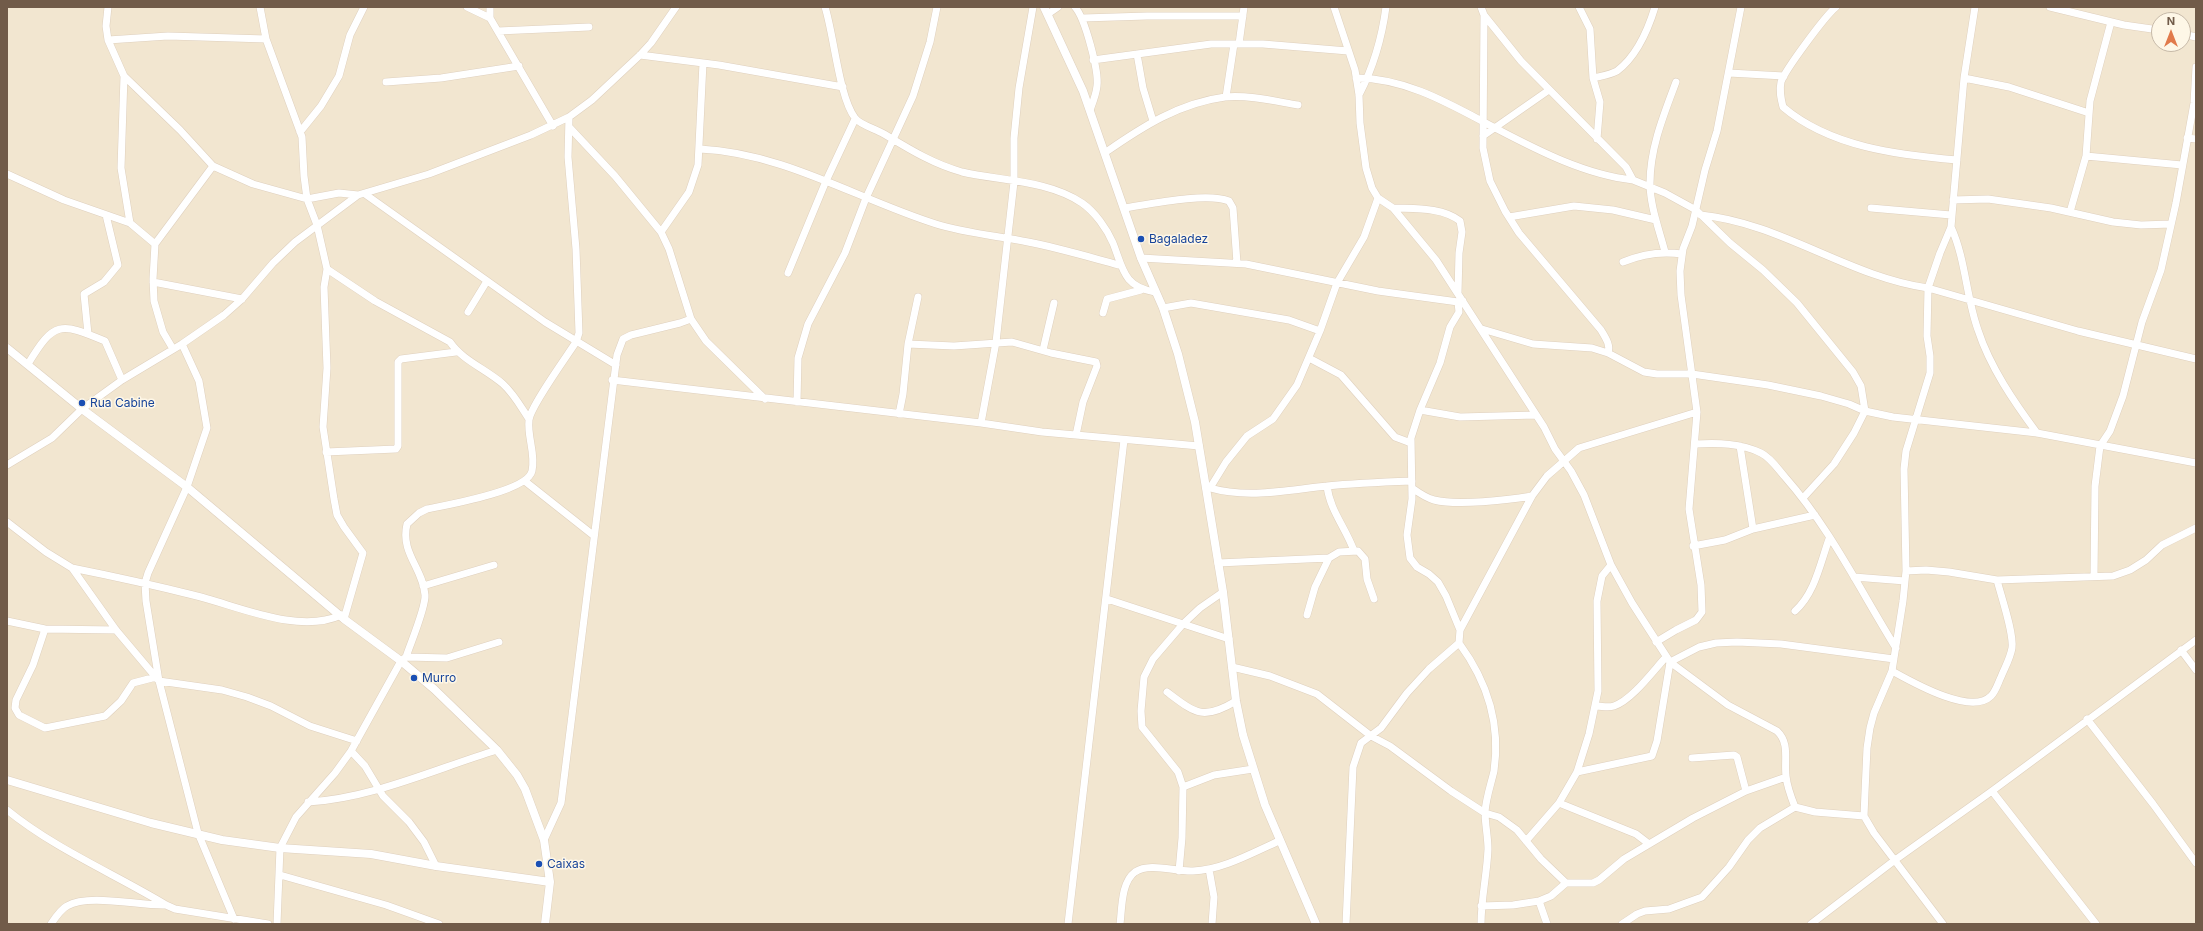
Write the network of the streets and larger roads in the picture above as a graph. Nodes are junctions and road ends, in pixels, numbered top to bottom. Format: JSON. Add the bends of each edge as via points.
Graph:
{"nodes":[{"id":1,"x":108,"y":7,"type":"edge"},
{"id":2,"x":260,"y":7,"type":"edge"},
{"id":3,"x":364,"y":7,"type":"edge"},
{"id":4,"x":467,"y":7,"type":"edge"},
{"id":5,"x":490,"y":7,"type":"edge"},
{"id":6,"x":676,"y":7,"type":"edge"},
{"id":7,"x":825,"y":7,"type":"edge"},
{"id":8,"x":937,"y":7,"type":"edge"},
{"id":9,"x":1033,"y":7,"type":"edge"},
{"id":10,"x":1058,"y":7,"type":"edge"},
{"id":11,"x":1075,"y":7,"type":"edge"},
{"id":12,"x":1244,"y":7,"type":"edge"},
{"id":13,"x":1386,"y":7,"type":"edge"},
{"id":14,"x":1481,"y":7,"type":"edge"},
{"id":15,"x":1580,"y":7,"type":"edge"},
{"id":16,"x":1655,"y":7,"type":"edge"},
{"id":17,"x":1741,"y":7,"type":"edge"},
{"id":18,"x":1836,"y":7,"type":"edge"},
{"id":19,"x":1975,"y":7,"type":"edge"},
{"id":20,"x":2050,"y":7,"type":"edge"},
{"id":21,"x":1336,"y":9,"type":"edge"},
{"id":22,"x":1046,"y":10,"type":"edge"},
{"id":23,"x":1484,"y":15,"type":"junction"},
{"id":24,"x":1243,"y":16,"type":"junction"},
{"id":25,"x":490,"y":18,"type":"junction"},
{"id":26,"x":1083,"y":18,"type":"junction"},
{"id":27,"x":2111,"y":22,"type":"junction"},
{"id":28,"x":589,"y":27,"type":"dead end"},
{"id":29,"x":2151,"y":29,"type":"edge"},
{"id":30,"x":498,"y":31,"type":"junction"},
{"id":31,"x":266,"y":39,"type":"junction"},
{"id":32,"x":108,"y":40,"type":"junction"},
{"id":33,"x":1236,"y":44,"type":"junction"},
{"id":34,"x":1348,"y":50,"type":"junction"},
{"id":35,"x":1136,"y":54,"type":"junction"},
{"id":36,"x":640,"y":55,"type":"junction"},
{"id":37,"x":1093,"y":60,"type":"junction"},
{"id":38,"x":703,"y":63,"type":"junction"},
{"id":39,"x":519,"y":66,"type":"junction"},
{"id":40,"x":2196,"y":67,"type":"edge"},
{"id":41,"x":1728,"y":73,"type":"junction"},
{"id":42,"x":124,"y":76,"type":"junction"},
{"id":43,"x":1784,"y":76,"type":"junction"},
{"id":44,"x":1356,"y":78,"type":"junction"},
{"id":45,"x":1368,"y":78,"type":"junction"},
{"id":46,"x":1593,"y":78,"type":"junction"},
{"id":47,"x":1964,"y":78,"type":"junction"},
{"id":48,"x":386,"y":82,"type":"dead end"},
{"id":49,"x":1676,"y":82,"type":"dead end"},
{"id":50,"x":843,"y":87,"type":"junction"},
{"id":51,"x":1549,"y":90,"type":"junction"},
{"id":52,"x":1359,"y":95,"type":"junction"},
{"id":53,"x":1226,"y":97,"type":"junction"},
{"id":54,"x":1298,"y":105,"type":"dead end"},
{"id":55,"x":1090,"y":110,"type":"junction"},
{"id":56,"x":2089,"y":113,"type":"junction"},
{"id":57,"x":569,"y":117,"type":"junction"},
{"id":58,"x":855,"y":119,"type":"junction"},
{"id":59,"x":1153,"y":120,"type":"junction"},
{"id":60,"x":1484,"y":122,"type":"junction"},
{"id":61,"x":553,"y":126,"type":"junction"},
{"id":62,"x":570,"y":128,"type":"junction"},
{"id":63,"x":1496,"y":128,"type":"junction"},
{"id":64,"x":300,"y":132,"type":"junction"},
{"id":65,"x":1484,"y":136,"type":"junction"},
{"id":66,"x":1597,"y":138,"type":"junction"},
{"id":67,"x":2187,"y":138,"type":"junction"},
{"id":68,"x":892,"y":139,"type":"junction"},
{"id":69,"x":2196,"y":139,"type":"edge"},
{"id":70,"x":700,"y":149,"type":"junction"},
{"id":71,"x":1106,"y":152,"type":"junction"},
{"id":72,"x":2086,"y":156,"type":"junction"},
{"id":73,"x":1957,"y":160,"type":"junction"},
{"id":74,"x":2182,"y":165,"type":"junction"},
{"id":75,"x":213,"y":166,"type":"junction"},
{"id":76,"x":7,"y":174,"type":"edge"},
{"id":77,"x":1633,"y":180,"type":"junction"},
{"id":78,"x":826,"y":181,"type":"junction"},
{"id":79,"x":1014,"y":182,"type":"junction"},
{"id":80,"x":1650,"y":187,"type":"junction"},
{"id":81,"x":362,"y":195,"type":"junction"},
{"id":82,"x":866,"y":198,"type":"junction"},
{"id":83,"x":1378,"y":198,"type":"junction"},
{"id":84,"x":307,"y":199,"type":"junction"},
{"id":85,"x":1953,"y":200,"type":"junction"},
{"id":86,"x":1124,"y":208,"type":"junction"},
{"id":87,"x":1393,"y":208,"type":"junction"},
{"id":88,"x":1871,"y":208,"type":"dead end"},
{"id":89,"x":2070,"y":212,"type":"junction"},
{"id":90,"x":1698,"y":213,"type":"junction"},
{"id":91,"x":106,"y":215,"type":"junction"},
{"id":92,"x":1951,"y":215,"type":"junction"},
{"id":93,"x":1509,"y":217,"type":"junction"},
{"id":94,"x":1656,"y":220,"type":"junction"},
{"id":95,"x":130,"y":223,"type":"junction"},
{"id":96,"x":317,"y":224,"type":"junction"},
{"id":97,"x":2171,"y":224,"type":"junction"},
{"id":98,"x":1951,"y":227,"type":"junction"},
{"id":99,"x":661,"y":232,"type":"junction"},
{"id":100,"x":1007,"y":238,"type":"junction"},
{"id":101,"x":155,"y":244,"type":"junction"},
{"id":102,"x":1665,"y":252,"type":"junction"},
{"id":103,"x":1682,"y":254,"type":"junction"},
{"id":104,"x":1141,"y":258,"type":"junction"},
{"id":105,"x":1623,"y":262,"type":"dead end"},
{"id":106,"x":1237,"y":263,"type":"junction"},
{"id":107,"x":1119,"y":265,"type":"junction"},
{"id":108,"x":327,"y":269,"type":"junction"},
{"id":109,"x":788,"y":273,"type":"dead end"},
{"id":110,"x":487,"y":281,"type":"junction"},
{"id":111,"x":153,"y":282,"type":"junction"},
{"id":112,"x":1337,"y":283,"type":"junction"},
{"id":113,"x":1928,"y":288,"type":"junction"},
{"id":114,"x":1141,"y":290,"type":"junction"},
{"id":115,"x":1155,"y":292,"type":"junction"},
{"id":116,"x":1458,"y":293,"type":"junction"},
{"id":117,"x":918,"y":297,"type":"dead end"},
{"id":118,"x":242,"y":299,"type":"junction"},
{"id":119,"x":1971,"y":300,"type":"junction"},
{"id":120,"x":1461,"y":301,"type":"junction"},
{"id":121,"x":1054,"y":303,"type":"dead end"},
{"id":122,"x":1162,"y":308,"type":"junction"},
{"id":123,"x":468,"y":312,"type":"dead end"},
{"id":124,"x":1103,"y":313,"type":"dead end"},
{"id":125,"x":691,"y":319,"type":"junction"},
{"id":126,"x":1482,"y":330,"type":"junction"},
{"id":127,"x":1320,"y":331,"type":"junction"},
{"id":128,"x":88,"y":334,"type":"junction"},
{"id":129,"x":576,"y":342,"type":"junction"},
{"id":130,"x":996,"y":342,"type":"junction"},
{"id":131,"x":182,"y":344,"type":"junction"},
{"id":132,"x":908,"y":344,"type":"junction"},
{"id":133,"x":2137,"y":345,"type":"junction"},
{"id":134,"x":7,"y":348,"type":"edge"},
{"id":135,"x":173,"y":349,"type":"junction"},
{"id":136,"x":1043,"y":350,"type":"junction"},
{"id":137,"x":456,"y":352,"type":"junction"},
{"id":138,"x":1608,"y":353,"type":"junction"},
{"id":139,"x":1309,"y":358,"type":"junction"},
{"id":140,"x":2196,"y":359,"type":"edge"},
{"id":141,"x":28,"y":364,"type":"junction"},
{"id":142,"x":616,"y":365,"type":"junction"},
{"id":143,"x":1692,"y":374,"type":"junction"},
{"id":144,"x":122,"y":380,"type":"junction"},
{"id":145,"x":612,"y":380,"type":"junction"},
{"id":146,"x":766,"y":399,"type":"junction"},
{"id":147,"x":798,"y":402,"type":"junction"},
{"id":148,"x":82,"y":409,"type":"junction"},
{"id":149,"x":1420,"y":410,"type":"junction"},
{"id":150,"x":1865,"y":411,"type":"junction"},
{"id":151,"x":1697,"y":412,"type":"junction"},
{"id":152,"x":899,"y":414,"type":"junction"},
{"id":153,"x":1536,"y":414,"type":"junction"},
{"id":154,"x":529,"y":419,"type":"junction"},
{"id":155,"x":1916,"y":420,"type":"junction"},
{"id":156,"x":981,"y":423,"type":"junction"},
{"id":157,"x":2037,"y":433,"type":"junction"},
{"id":158,"x":1076,"y":435,"type":"junction"},
{"id":159,"x":1124,"y":440,"type":"junction"},
{"id":160,"x":1410,"y":443,"type":"junction"},
{"id":161,"x":1696,"y":444,"type":"junction"},
{"id":162,"x":1198,"y":446,"type":"junction"},
{"id":163,"x":1740,"y":446,"type":"junction"},
{"id":164,"x":2100,"y":446,"type":"junction"},
{"id":165,"x":326,"y":452,"type":"junction"},
{"id":166,"x":1564,"y":462,"type":"junction"},
{"id":167,"x":2196,"y":463,"type":"edge"},
{"id":168,"x":7,"y":465,"type":"edge"},
{"id":169,"x":526,"y":482,"type":"junction"},
{"id":170,"x":1412,"y":485,"type":"junction"},
{"id":171,"x":1327,"y":486,"type":"junction"},
{"id":172,"x":186,"y":487,"type":"junction"},
{"id":173,"x":1208,"y":488,"type":"junction"},
{"id":174,"x":1532,"y":496,"type":"junction"},
{"id":175,"x":1803,"y":498,"type":"junction"},
{"id":176,"x":1814,"y":515,"type":"junction"},
{"id":177,"x":7,"y":522,"type":"edge"},
{"id":178,"x":2196,"y":528,"type":"edge"},
{"id":179,"x":1753,"y":529,"type":"junction"},
{"id":180,"x":594,"y":535,"type":"junction"},
{"id":181,"x":1829,"y":539,"type":"junction"},
{"id":182,"x":1693,"y":546,"type":"junction"},
{"id":183,"x":1354,"y":551,"type":"junction"},
{"id":184,"x":1329,"y":558,"type":"junction"},
{"id":185,"x":1218,"y":563,"type":"junction"},
{"id":186,"x":1611,"y":564,"type":"junction"},
{"id":187,"x":494,"y":565,"type":"dead end"},
{"id":188,"x":72,"y":568,"type":"junction"},
{"id":189,"x":1906,"y":571,"type":"junction"},
{"id":190,"x":2094,"y":576,"type":"junction"},
{"id":191,"x":1854,"y":577,"type":"junction"},
{"id":192,"x":1997,"y":580,"type":"junction"},
{"id":193,"x":1905,"y":581,"type":"junction"},
{"id":194,"x":145,"y":583,"type":"junction"},
{"id":195,"x":423,"y":586,"type":"junction"},
{"id":196,"x":1222,"y":592,"type":"junction"},
{"id":197,"x":1107,"y":599,"type":"junction"},
{"id":198,"x":1374,"y":599,"type":"dead end"},
{"id":199,"x":1795,"y":611,"type":"dead end"},
{"id":200,"x":1307,"y":615,"type":"dead end"},
{"id":201,"x":342,"y":617,"type":"junction"},
{"id":202,"x":7,"y":621,"type":"edge"},
{"id":203,"x":1183,"y":624,"type":"junction"},
{"id":204,"x":45,"y":629,"type":"junction"},
{"id":205,"x":116,"y":630,"type":"junction"},
{"id":206,"x":1460,"y":630,"type":"junction"},
{"id":207,"x":1229,"y":640,"type":"junction"},
{"id":208,"x":2196,"y":640,"type":"edge"},
{"id":209,"x":499,"y":642,"type":"dead end"},
{"id":210,"x":1656,"y":642,"type":"junction"},
{"id":211,"x":1459,"y":643,"type":"junction"},
{"id":212,"x":1896,"y":648,"type":"junction"},
{"id":213,"x":2182,"y":650,"type":"junction"},
{"id":214,"x":404,"y":659,"type":"junction"},
{"id":215,"x":1668,"y":659,"type":"junction"},
{"id":216,"x":1894,"y":659,"type":"junction"},
{"id":217,"x":1232,"y":667,"type":"junction"},
{"id":218,"x":2196,"y":670,"type":"edge"},
{"id":219,"x":1892,"y":671,"type":"junction"},
{"id":220,"x":158,"y":679,"type":"junction"},
{"id":221,"x":1167,"y":692,"type":"dead end"},
{"id":222,"x":1236,"y":701,"type":"junction"},
{"id":223,"x":1596,"y":706,"type":"junction"},
{"id":224,"x":2087,"y":719,"type":"junction"},
{"id":225,"x":1371,"y":736,"type":"junction"},
{"id":226,"x":357,"y":741,"type":"junction"},
{"id":227,"x":497,"y":750,"type":"junction"},
{"id":228,"x":351,"y":751,"type":"junction"},
{"id":229,"x":1692,"y":758,"type":"dead end"},
{"id":230,"x":1253,"y":769,"type":"junction"},
{"id":231,"x":1577,"y":772,"type":"junction"},
{"id":232,"x":1786,"y":776,"type":"junction"},
{"id":233,"x":7,"y":780,"type":"edge"},
{"id":234,"x":1183,"y":787,"type":"junction"},
{"id":235,"x":379,"y":788,"type":"junction"},
{"id":236,"x":1746,"y":791,"type":"junction"},
{"id":237,"x":1992,"y":791,"type":"junction"},
{"id":238,"x":308,"y":802,"type":"junction"},
{"id":239,"x":1559,"y":803,"type":"junction"},
{"id":240,"x":1795,"y":807,"type":"junction"},
{"id":241,"x":7,"y":810,"type":"edge"},
{"id":242,"x":1485,"y":813,"type":"junction"},
{"id":243,"x":1864,"y":816,"type":"junction"},
{"id":244,"x":198,"y":833,"type":"junction"},
{"id":245,"x":544,"y":840,"type":"junction"},
{"id":246,"x":1526,"y":840,"type":"junction"},
{"id":247,"x":1279,"y":841,"type":"junction"},
{"id":248,"x":1649,"y":844,"type":"junction"},
{"id":249,"x":280,"y":848,"type":"junction"},
{"id":250,"x":1895,"y":860,"type":"junction"},
{"id":251,"x":2196,"y":863,"type":"edge"},
{"id":252,"x":436,"y":866,"type":"junction"},
{"id":253,"x":1209,"y":869,"type":"junction"},
{"id":254,"x":1179,"y":871,"type":"junction"},
{"id":255,"x":280,"y":875,"type":"junction"},
{"id":256,"x":550,"y":882,"type":"junction"},
{"id":257,"x":1566,"y":883,"type":"junction"},
{"id":258,"x":1539,"y":901,"type":"junction"},
{"id":259,"x":166,"y":905,"type":"junction"},
{"id":260,"x":1481,"y":906,"type":"junction"},
{"id":261,"x":234,"y":919,"type":"junction"},
{"id":262,"x":51,"y":924,"type":"edge"},
{"id":263,"x":268,"y":924,"type":"edge"},
{"id":264,"x":277,"y":924,"type":"edge"},
{"id":265,"x":439,"y":924,"type":"edge"},
{"id":266,"x":545,"y":924,"type":"edge"},
{"id":267,"x":1068,"y":924,"type":"edge"},
{"id":268,"x":1120,"y":924,"type":"edge"},
{"id":269,"x":1212,"y":924,"type":"edge"},
{"id":270,"x":1316,"y":924,"type":"edge"},
{"id":271,"x":1347,"y":924,"type":"edge"},
{"id":272,"x":1481,"y":924,"type":"edge"},
{"id":273,"x":1547,"y":924,"type":"edge"},
{"id":274,"x":1622,"y":924,"type":"edge"},
{"id":275,"x":1810,"y":924,"type":"edge"},
{"id":276,"x":1943,"y":924,"type":"edge"},
{"id":277,"x":2096,"y":924,"type":"edge"}],
"edges":[{"from":1,"to":32,"type":"street"},
{"from":2,"to":31,"type":"street"},
{"from":3,"to":64,"type":"street","via":[[350,35],[339,76],[321,106]]},
{"from":4,"to":25,"type":"street"},
{"from":5,"to":25,"type":"street"},
{"from":6,"to":36,"type":"street"},
{"from":7,"to":50,"type":"street"},
{"from":8,"to":68,"type":"street","via":[[930,42],[913,96]]},
{"from":9,"to":79,"type":"street","via":[[1019,88],[1014,138]]},
{"from":10,"to":22,"type":"street"},
{"from":11,"to":26,"type":"street"},
{"from":12,"to":24,"type":"street"},
{"from":13,"to":45,"type":"street","via":[[1383,27]]},
{"from":14,"to":23,"type":"street"},
{"from":15,"to":46,"type":"street","via":[[1590,29]]},
{"from":16,"to":46,"type":"street","via":[[1643,38],[1626,62],[1616,71]]},
{"from":17,"to":41,"type":"street"},
{"from":18,"to":43,"type":"street"},
{"from":19,"to":47,"type":"street"},
{"from":20,"to":27,"type":"street"},
{"from":21,"to":34,"type":"street"},
{"from":22,"to":55,"type":"street"},
{"from":23,"to":51,"type":"street","via":[[1521,61]]},
{"from":23,"to":60,"type":"street"},
{"from":24,"to":26,"type":"street","via":[[1154,15]]},
{"from":24,"to":33,"type":"street"},
{"from":25,"to":30,"type":"street"},
{"from":26,"to":37,"type":"street"},
{"from":27,"to":29,"type":"street"},
{"from":27,"to":56,"type":"street","via":[[2094,83]]},
{"from":28,"to":30,"type":"street"},
{"from":30,"to":39,"type":"street"},
{"from":31,"to":32,"type":"street","via":[[168,36]]},
{"from":31,"to":64,"type":"street"},
{"from":32,"to":42,"type":"street"},
{"from":33,"to":34,"type":"street"},
{"from":33,"to":35,"type":"street","via":[[1212,44]]},
{"from":33,"to":53,"type":"street"},
{"from":34,"to":44,"type":"street"},
{"from":35,"to":37,"type":"street"},
{"from":35,"to":59,"type":"street"},
{"from":36,"to":38,"type":"street"},
{"from":36,"to":57,"type":"street","via":[[592,100]]},
{"from":37,"to":55,"type":"street","via":[[1097,86]]},
{"from":38,"to":50,"type":"street"},
{"from":38,"to":70,"type":"street"},
{"from":39,"to":48,"type":"street","via":[[441,78]]},
{"from":39,"to":61,"type":"street"},
{"from":40,"to":67,"type":"street","via":[[2194,103]]},
{"from":41,"to":43,"type":"street"},
{"from":41,"to":90,"type":"street","via":[[1717,131],[1702,182]]},
{"from":42,"to":75,"type":"street"},
{"from":42,"to":95,"type":"street","via":[[121,168]]},
{"from":43,"to":73,"type":"street","via":[[1780,94],[1783,107],[1822,132],[1889,152]]},
{"from":44,"to":45,"type":"street"},
{"from":44,"to":52,"type":"street"},
{"from":45,"to":52,"type":"street"},
{"from":45,"to":60,"type":"street","via":[[1421,91]]},
{"from":46,"to":66,"type":"street","via":[[1600,102]]},
{"from":47,"to":56,"type":"street","via":[[2009,87]]},
{"from":47,"to":73,"type":"street"},
{"from":49,"to":80,"type":"street","via":[[1661,122],[1651,165]]},
{"from":50,"to":58,"type":"street"},
{"from":51,"to":63,"type":"street"},
{"from":51,"to":66,"type":"street"},
{"from":52,"to":83,"type":"street","via":[[1366,168]]},
{"from":53,"to":54,"type":"street","via":[[1255,98]]},
{"from":53,"to":59,"type":"street"},
{"from":55,"to":71,"type":"street"},
{"from":56,"to":72,"type":"street"},
{"from":57,"to":61,"type":"street"},
{"from":57,"to":62,"type":"street"},
{"from":58,"to":68,"type":"street"},
{"from":58,"to":78,"type":"street"},
{"from":59,"to":71,"type":"street"},
{"from":60,"to":63,"type":"street"},
{"from":60,"to":65,"type":"street"},
{"from":61,"to":81,"type":"street","via":[[429,174]]},
{"from":62,"to":99,"type":"street","via":[[615,176]]},
{"from":62,"to":129,"type":"street","via":[[568,157],[580,322]]},
{"from":63,"to":65,"type":"street"},
{"from":63,"to":77,"type":"street","via":[[1569,162],[1616,178]]},
{"from":64,"to":84,"type":"street"},
{"from":65,"to":93,"type":"street","via":[[1485,161],[1490,181]]},
{"from":66,"to":77,"type":"street","via":[[1626,167]]},
{"from":67,"to":69,"type":"street"},
{"from":67,"to":74,"type":"street"},
{"from":68,"to":79,"type":"street","via":[[922,157],[946,166]]},
{"from":68,"to":82,"type":"street"},
{"from":70,"to":78,"type":"street","via":[[745,154],[797,169]]},
{"from":70,"to":99,"type":"street","via":[[698,165],[689,192]]},
{"from":71,"to":86,"type":"street"},
{"from":72,"to":74,"type":"street"},
{"from":72,"to":89,"type":"street"},
{"from":73,"to":85,"type":"street"},
{"from":74,"to":97,"type":"street"},
{"from":75,"to":84,"type":"street","via":[[253,184]]},
{"from":75,"to":101,"type":"street","via":[[177,211]]},
{"from":76,"to":91,"type":"street","via":[[64,200]]},
{"from":77,"to":80,"type":"street"},
{"from":78,"to":82,"type":"street"},
{"from":78,"to":109,"type":"street"},
{"from":79,"to":100,"type":"street"},
{"from":79,"to":107,"type":"street","via":[[1053,191],[1083,204],[1106,230],[1113,243]]},
{"from":80,"to":90,"type":"street"},
{"from":80,"to":94,"type":"street"},
{"from":81,"to":84,"type":"street","via":[[339,193]]},
{"from":81,"to":96,"type":"street"},
{"from":81,"to":110,"type":"street"},
{"from":82,"to":100,"type":"street","via":[[942,226]]},
{"from":82,"to":147,"type":"street","via":[[845,253],[808,324],[798,358]]},
{"from":83,"to":87,"type":"street"},
{"from":83,"to":112,"type":"street","via":[[1364,237]]},
{"from":84,"to":96,"type":"street"},
{"from":85,"to":89,"type":"street","via":[[1995,200]]},
{"from":85,"to":92,"type":"street"},
{"from":86,"to":104,"type":"street"},
{"from":86,"to":106,"type":"street","via":[[1195,199],[1217,198],[1229,201],[1233,208]]},
{"from":87,"to":116,"type":"street","via":[[1436,260]]},
{"from":87,"to":116,"type":"street","via":[[1452,215],[1460,221],[1462,232]]},
{"from":88,"to":92,"type":"street"},
{"from":89,"to":97,"type":"street","via":[[2141,225]]},
{"from":90,"to":103,"type":"street"},
{"from":90,"to":113,"type":"street","via":[[1740,224],[1907,285]]},
{"from":90,"to":150,"type":"street","via":[[1798,303],[1853,372],[1861,386]]},
{"from":91,"to":95,"type":"street"},
{"from":91,"to":128,"type":"street","via":[[118,265],[104,282],[84,294]]},
{"from":92,"to":98,"type":"street"},
{"from":93,"to":94,"type":"street","via":[[1574,206],[1608,209]]},
{"from":93,"to":138,"type":"street","via":[[1536,254],[1601,330],[1607,340],[1610,350]]},
{"from":94,"to":102,"type":"street"},
{"from":95,"to":101,"type":"street"},
{"from":96,"to":108,"type":"street"},
{"from":96,"to":118,"type":"street","via":[[273,263]]},
{"from":97,"to":133,"type":"street","via":[[2161,270],[2142,322]]},
{"from":98,"to":113,"type":"street"},
{"from":98,"to":119,"type":"street","via":[[1958,241]]},
{"from":99,"to":125,"type":"street","via":[[670,249]]},
{"from":100,"to":107,"type":"street"},
{"from":100,"to":130,"type":"street"},
{"from":101,"to":111,"type":"street"},
{"from":102,"to":103,"type":"street"},
{"from":102,"to":105,"type":"street","via":[[1636,256]]},
{"from":103,"to":143,"type":"street","via":[[1681,295]]},
{"from":104,"to":106,"type":"street"},
{"from":104,"to":115,"type":"street"},
{"from":106,"to":112,"type":"street"},
{"from":107,"to":114,"type":"street","via":[[1132,283]]},
{"from":108,"to":137,"type":"street","via":[[375,301],[450,342]]},
{"from":108,"to":165,"type":"street","via":[[324,287],[327,368],[323,410]]},
{"from":110,"to":123,"type":"street"},
{"from":110,"to":129,"type":"street"},
{"from":111,"to":118,"type":"street"},
{"from":111,"to":135,"type":"street","via":[[157,317]]},
{"from":112,"to":120,"type":"street","via":[[1378,291]]},
{"from":112,"to":127,"type":"street"},
{"from":113,"to":119,"type":"street"},
{"from":113,"to":155,"type":"street","via":[[1927,336],[1930,373]]},
{"from":114,"to":115,"type":"street"},
{"from":114,"to":124,"type":"street","via":[[1107,299]]},
{"from":115,"to":122,"type":"street"},
{"from":116,"to":120,"type":"street"},
{"from":117,"to":132,"type":"street"},
{"from":118,"to":131,"type":"street"},
{"from":119,"to":133,"type":"street"},
{"from":119,"to":157,"type":"street","via":[[1977,330],[1990,359]]},
{"from":120,"to":126,"type":"street"},
{"from":120,"to":149,"type":"street","via":[[1459,312],[1450,326],[1440,363]]},
{"from":121,"to":136,"type":"street"},
{"from":122,"to":127,"type":"street","via":[[1178,304],[1198,304],[1289,320]]},
{"from":122,"to":162,"type":"street","via":[[1178,354]]},
{"from":125,"to":142,"type":"street","via":[[623,339]]},
{"from":125,"to":146,"type":"street","via":[[706,341]]},
{"from":126,"to":138,"type":"street","via":[[1533,344],[1579,347]]},
{"from":126,"to":153,"type":"street"},
{"from":127,"to":139,"type":"street"},
{"from":128,"to":141,"type":"street","via":[[68,327],[58,328],[41,342]]},
{"from":128,"to":144,"type":"street","via":[[105,341]]},
{"from":129,"to":142,"type":"street"},
{"from":129,"to":154,"type":"street"},
{"from":130,"to":132,"type":"street","via":[[954,346]]},
{"from":130,"to":136,"type":"street","via":[[1018,343]]},
{"from":130,"to":156,"type":"street"},
{"from":131,"to":135,"type":"street"},
{"from":131,"to":172,"type":"street","via":[[199,382],[207,428]]},
{"from":132,"to":152,"type":"street"},
{"from":133,"to":140,"type":"street"},
{"from":133,"to":164,"type":"street","via":[[2117,414]]},
{"from":134,"to":141,"type":"street"},
{"from":135,"to":144,"type":"street"},
{"from":136,"to":158,"type":"street","via":[[1096,362],[1097,366],[1083,402]]},
{"from":137,"to":154,"type":"street","via":[[511,392]]},
{"from":137,"to":165,"type":"street","via":[[401,359],[398,362],[396,449]]},
{"from":138,"to":143,"type":"street","via":[[1644,372],[1668,376]]},
{"from":139,"to":160,"type":"street","via":[[1341,375],[1395,437]]},
{"from":139,"to":173,"type":"street","via":[[1287,402],[1273,419],[1247,436]]},
{"from":141,"to":148,"type":"street"},
{"from":142,"to":145,"type":"street"},
{"from":143,"to":150,"type":"street","via":[[1768,385],[1849,404]]},
{"from":143,"to":151,"type":"street"},
{"from":144,"to":148,"type":"street"},
{"from":145,"to":146,"type":"street"},
{"from":145,"to":180,"type":"street"},
{"from":146,"to":147,"type":"street"},
{"from":147,"to":152,"type":"street"},
{"from":148,"to":168,"type":"street","via":[[52,438]]},
{"from":148,"to":172,"type":"street"},
{"from":149,"to":153,"type":"street","via":[[1460,417]]},
{"from":149,"to":160,"type":"street"},
{"from":150,"to":155,"type":"street"},
{"from":150,"to":175,"type":"street","via":[[1834,464]]},
{"from":151,"to":161,"type":"street"},
{"from":151,"to":166,"type":"street","via":[[1579,448]]},
{"from":152,"to":156,"type":"street"},
{"from":153,"to":166,"type":"street"},
{"from":154,"to":169,"type":"street","via":[[533,468]]},
{"from":155,"to":157,"type":"street"},
{"from":155,"to":189,"type":"street","via":[[1906,452],[1904,469]]},
{"from":156,"to":158,"type":"street"},
{"from":157,"to":164,"type":"street"},
{"from":158,"to":159,"type":"street"},
{"from":159,"to":162,"type":"street"},
{"from":159,"to":197,"type":"street"},
{"from":160,"to":170,"type":"street"},
{"from":161,"to":163,"type":"street"},
{"from":161,"to":182,"type":"street","via":[[1689,509]]},
{"from":162,"to":173,"type":"street"},
{"from":163,"to":175,"type":"street","via":[[1766,457]]},
{"from":163,"to":179,"type":"street"},
{"from":164,"to":167,"type":"street"},
{"from":164,"to":190,"type":"street","via":[[2095,486]]},
{"from":165,"to":201,"type":"street","via":[[337,515],[363,554]]},
{"from":166,"to":174,"type":"street","via":[[1546,476]]},
{"from":166,"to":186,"type":"street","via":[[1584,495]]},
{"from":169,"to":180,"type":"street"},
{"from":169,"to":195,"type":"street","via":[[482,498],[427,509],[413,517],[407,524],[405,545]]},
{"from":170,"to":171,"type":"street"},
{"from":170,"to":174,"type":"street","via":[[1428,498],[1442,502]]},
{"from":170,"to":206,"type":"street","via":[[1407,535],[1410,558],[1417,567],[1438,582]]},
{"from":171,"to":173,"type":"street","via":[[1264,494],[1235,493]]},
{"from":171,"to":183,"type":"street","via":[[1328,500]]},
{"from":172,"to":194,"type":"street"},
{"from":172,"to":201,"type":"street"},
{"from":173,"to":185,"type":"street"},
{"from":174,"to":206,"type":"street"},
{"from":175,"to":176,"type":"street"},
{"from":176,"to":179,"type":"street"},
{"from":176,"to":181,"type":"street"},
{"from":177,"to":188,"type":"street"},
{"from":178,"to":190,"type":"street","via":[[2162,545],[2130,570],[2113,576]]},
{"from":179,"to":182,"type":"street","via":[[1736,537]]},
{"from":180,"to":245,"type":"street","via":[[561,803]]},
{"from":181,"to":191,"type":"street"},
{"from":181,"to":199,"type":"street","via":[[1810,593]]},
{"from":182,"to":210,"type":"street","via":[[1701,585],[1700,617]]},
{"from":183,"to":184,"type":"street","via":[[1339,552]]},
{"from":183,"to":198,"type":"street","via":[[1363,554],[1367,579]]},
{"from":184,"to":185,"type":"street"},
{"from":184,"to":200,"type":"street","via":[[1315,587]]},
{"from":185,"to":196,"type":"street"},
{"from":186,"to":210,"type":"street"},
{"from":186,"to":223,"type":"street","via":[[1602,576],[1597,601]]},
{"from":187,"to":195,"type":"street"},
{"from":188,"to":194,"type":"street"},
{"from":188,"to":205,"type":"street"},
{"from":189,"to":192,"type":"street","via":[[1949,572]]},
{"from":189,"to":193,"type":"street"},
{"from":190,"to":192,"type":"street"},
{"from":191,"to":193,"type":"street"},
{"from":191,"to":212,"type":"street"},
{"from":192,"to":219,"type":"street","via":[[2012,647],[1991,697],[1974,702],[1958,700],[1937,694]]},
{"from":193,"to":212,"type":"street"},
{"from":194,"to":201,"type":"street","via":[[281,619],[323,622]]},
{"from":194,"to":220,"type":"street"},
{"from":195,"to":214,"type":"street","via":[[425,602]]},
{"from":196,"to":203,"type":"street"},
{"from":196,"to":207,"type":"street"},
{"from":197,"to":203,"type":"street"},
{"from":197,"to":267,"type":"street"},
{"from":201,"to":214,"type":"street"},
{"from":202,"to":204,"type":"street"},
{"from":203,"to":207,"type":"street"},
{"from":203,"to":234,"type":"street","via":[[1148,668],[1142,690],[1141,722],[1142,727],[1178,772]]},
{"from":204,"to":205,"type":"street"},
{"from":204,"to":220,"type":"street","via":[[15,708],[19,715],[38,726],[54,727],[105,716],[121,701],[133,683]]},
{"from":205,"to":220,"type":"street"},
{"from":206,"to":211,"type":"street"},
{"from":207,"to":217,"type":"street"},
{"from":208,"to":213,"type":"street"},
{"from":209,"to":214,"type":"street","via":[[447,658]]},
{"from":210,"to":215,"type":"street"},
{"from":211,"to":225,"type":"street","via":[[1429,669],[1407,693],[1390,718]]},
{"from":211,"to":242,"type":"street","via":[[1478,672],[1492,708],[1495,753]]},
{"from":212,"to":216,"type":"street"},
{"from":213,"to":218,"type":"street"},
{"from":213,"to":224,"type":"street"},
{"from":214,"to":226,"type":"street"},
{"from":214,"to":227,"type":"street"},
{"from":215,"to":216,"type":"street","via":[[1699,647],[1737,642],[1781,644]]},
{"from":215,"to":223,"type":"street","via":[[1620,703],[1608,707]]},
{"from":215,"to":231,"type":"street","via":[[1657,740],[1652,756]]},
{"from":215,"to":232,"type":"street","via":[[1728,705],[1783,736],[1786,746]]},
{"from":216,"to":219,"type":"street"},
{"from":217,"to":222,"type":"street"},
{"from":217,"to":225,"type":"street","via":[[1270,676],[1317,694]]},
{"from":219,"to":243,"type":"street","via":[[1870,728]]},
{"from":220,"to":226,"type":"street","via":[[247,697],[310,726]]},
{"from":220,"to":244,"type":"street"},
{"from":221,"to":222,"type":"street","via":[[1189,708],[1201,713],[1225,708]]},
{"from":222,"to":230,"type":"street"},
{"from":223,"to":231,"type":"street"},
{"from":224,"to":237,"type":"street"},
{"from":224,"to":251,"type":"street"},
{"from":225,"to":242,"type":"street","via":[[1390,746]]},
{"from":225,"to":271,"type":"street","via":[[1361,744],[1354,767]]},
{"from":226,"to":228,"type":"street"},
{"from":227,"to":235,"type":"street"},
{"from":227,"to":245,"type":"street","via":[[525,789]]},
{"from":228,"to":235,"type":"street","via":[[365,766]]},
{"from":228,"to":238,"type":"street"},
{"from":229,"to":236,"type":"street","via":[[1734,755],[1738,757]]},
{"from":230,"to":234,"type":"street","via":[[1214,775]]},
{"from":230,"to":247,"type":"street"},
{"from":231,"to":239,"type":"street"},
{"from":232,"to":236,"type":"street"},
{"from":232,"to":240,"type":"street"},
{"from":233,"to":244,"type":"street"},
{"from":234,"to":254,"type":"street"},
{"from":235,"to":238,"type":"street","via":[[337,799]]},
{"from":235,"to":252,"type":"street","via":[[424,842]]},
{"from":236,"to":248,"type":"street"},
{"from":237,"to":250,"type":"street"},
{"from":237,"to":277,"type":"street"},
{"from":238,"to":249,"type":"street","via":[[296,817]]},
{"from":239,"to":246,"type":"street"},
{"from":239,"to":248,"type":"street","via":[[1636,834]]},
{"from":240,"to":243,"type":"street"},
{"from":240,"to":274,"type":"street","via":[[1760,828],[1702,898],[1669,909],[1645,911]]},
{"from":241,"to":259,"type":"street","via":[[67,852]]},
{"from":242,"to":246,"type":"street","via":[[1499,817]]},
{"from":242,"to":260,"type":"street","via":[[1488,850]]},
{"from":243,"to":250,"type":"street"},
{"from":244,"to":249,"type":"street","via":[[222,840]]},
{"from":244,"to":261,"type":"street"},
{"from":245,"to":256,"type":"street"},
{"from":246,"to":257,"type":"street"},
{"from":247,"to":253,"type":"street"},
{"from":247,"to":270,"type":"street"},
{"from":248,"to":257,"type":"street","via":[[1593,883]]},
{"from":249,"to":252,"type":"street","via":[[371,854]]},
{"from":249,"to":255,"type":"street"},
{"from":250,"to":275,"type":"street"},
{"from":250,"to":276,"type":"street"},
{"from":252,"to":256,"type":"street"},
{"from":253,"to":254,"type":"street"},
{"from":253,"to":269,"type":"street","via":[[1214,897]]},
{"from":254,"to":268,"type":"street","via":[[1150,868],[1135,872],[1129,879],[1125,891]]},
{"from":255,"to":264,"type":"street"},
{"from":255,"to":265,"type":"street","via":[[386,905]]},
{"from":256,"to":266,"type":"street"},
{"from":257,"to":258,"type":"street","via":[[1551,896]]},
{"from":258,"to":260,"type":"street"},
{"from":258,"to":273,"type":"street"},
{"from":259,"to":261,"type":"street","via":[[175,909]]},
{"from":259,"to":262,"type":"street","via":[[83,900],[67,906]]},
{"from":260,"to":272,"type":"street"},
{"from":261,"to":263,"type":"street"}]}
